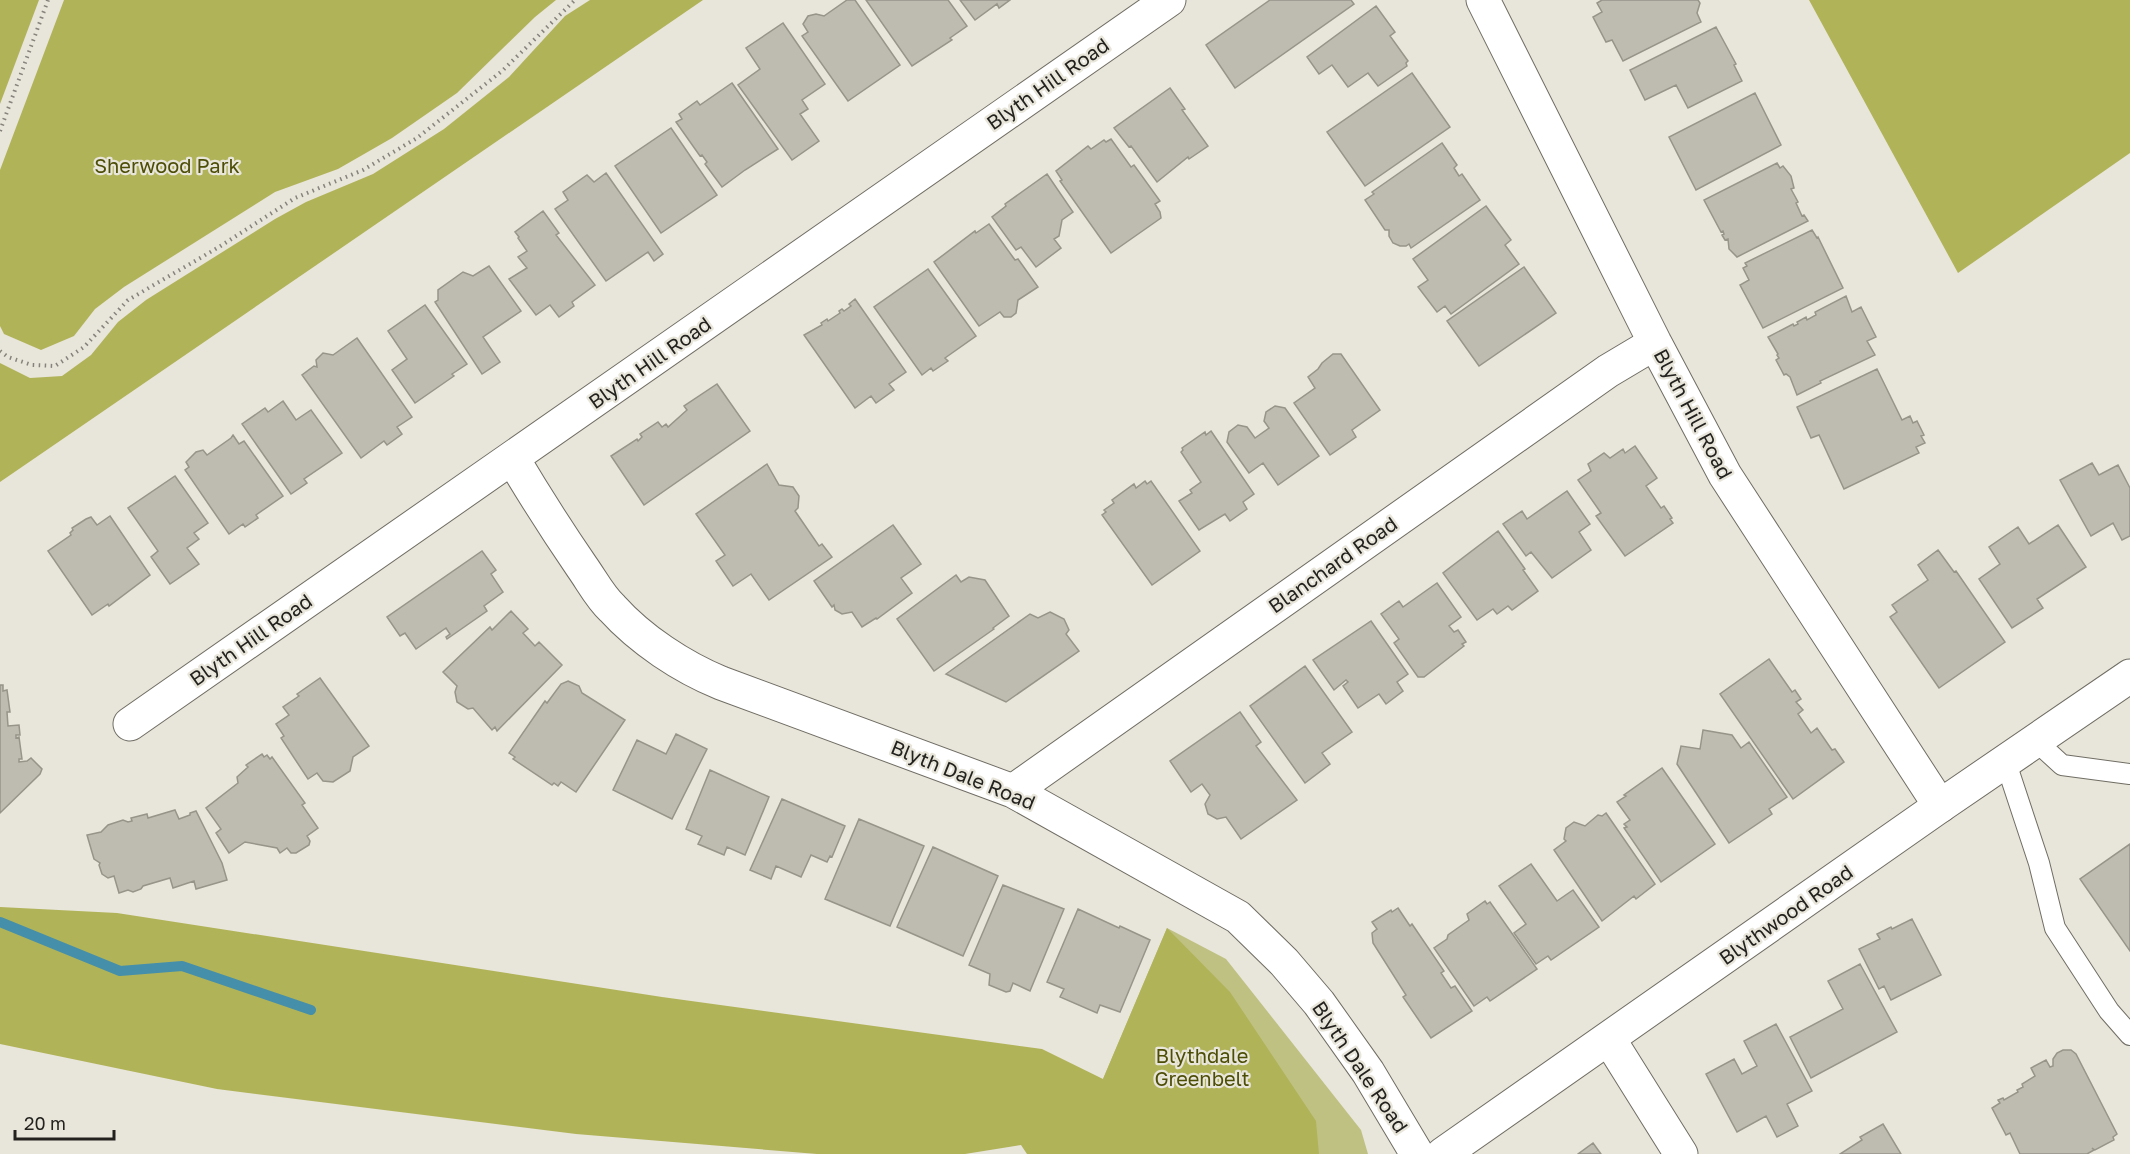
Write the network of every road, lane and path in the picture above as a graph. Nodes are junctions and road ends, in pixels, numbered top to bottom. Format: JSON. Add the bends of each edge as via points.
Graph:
{"nodes":[{"id":1,"x":48,"y":0,"type":"edge"},
{"id":2,"x":575,"y":0,"type":"edge"},
{"id":3,"x":1169,"y":0,"type":"edge"},
{"id":4,"x":1483,"y":0,"type":"edge"},
{"id":5,"x":0,"y":132,"type":"edge"},
{"id":6,"x":1655,"y":343,"type":"junction"},
{"id":7,"x":0,"y":351,"type":"edge"},
{"id":8,"x":513,"y":459,"type":"junction"},
{"id":9,"x":2130,"y":676,"type":"edge"},
{"id":10,"x":130,"y":724,"type":"dead end"},
{"id":11,"x":2036,"y":741,"type":"junction"},
{"id":12,"x":2006,"y":763,"type":"junction"},
{"id":13,"x":2130,"y":774,"type":"edge"},
{"id":14,"x":1013,"y":791,"type":"junction"},
{"id":15,"x":1940,"y":806,"type":"junction"},
{"id":16,"x":2130,"y":1035,"type":"edge"},
{"id":17,"x":1609,"y":1039,"type":"junction"},
{"id":18,"x":1417,"y":1154,"type":"edge"},
{"id":19,"x":1443,"y":1154,"type":"edge"},
{"id":20,"x":1681,"y":1154,"type":"edge"}],
"edges":[{"from":1,"to":5,"type":"path"},
{"from":2,"to":7,"type":"path","via":[[502,71],[417,138],[363,170],[295,198],[128,300],[84,347],[55,366],[32,365]]},
{"from":3,"to":8,"type":"street","name":"Blyth Hill Road"},
{"from":4,"to":6,"type":"street","name":"Blyth Hill Road"},
{"from":6,"to":14,"type":"street","name":"Blanchard Road","via":[[1598,378]]},
{"from":6,"to":15,"type":"street","name":"Blyth Hill Road","via":[[1725,474]]},
{"from":8,"to":10,"type":"street","name":"Blyth Hill Road"},
{"from":8,"to":14,"type":"street","name":"Blyth Dale Road","via":[[610,607],[667,653],[721,683]]},
{"from":9,"to":11,"type":"street","name":"Blythwood Road"},
{"from":11,"to":12,"type":"street","name":"Blythwood Road"},
{"from":11,"to":13,"type":"lane","via":[[2062,765]]},
{"from":12,"to":15,"type":"street","name":"Blythwood Road"},
{"from":12,"to":16,"type":"lane","via":[[2039,863],[2055,928],[2109,1011]]},
{"from":14,"to":18,"type":"street","name":"Blyth Dale Road","via":[[1238,916],[1319,1003],[1368,1072]]},
{"from":15,"to":17,"type":"street","name":"Blythwood Road"},
{"from":17,"to":19,"type":"street","name":"Blythwood Road"},
{"from":17,"to":20,"type":"street"}]}
